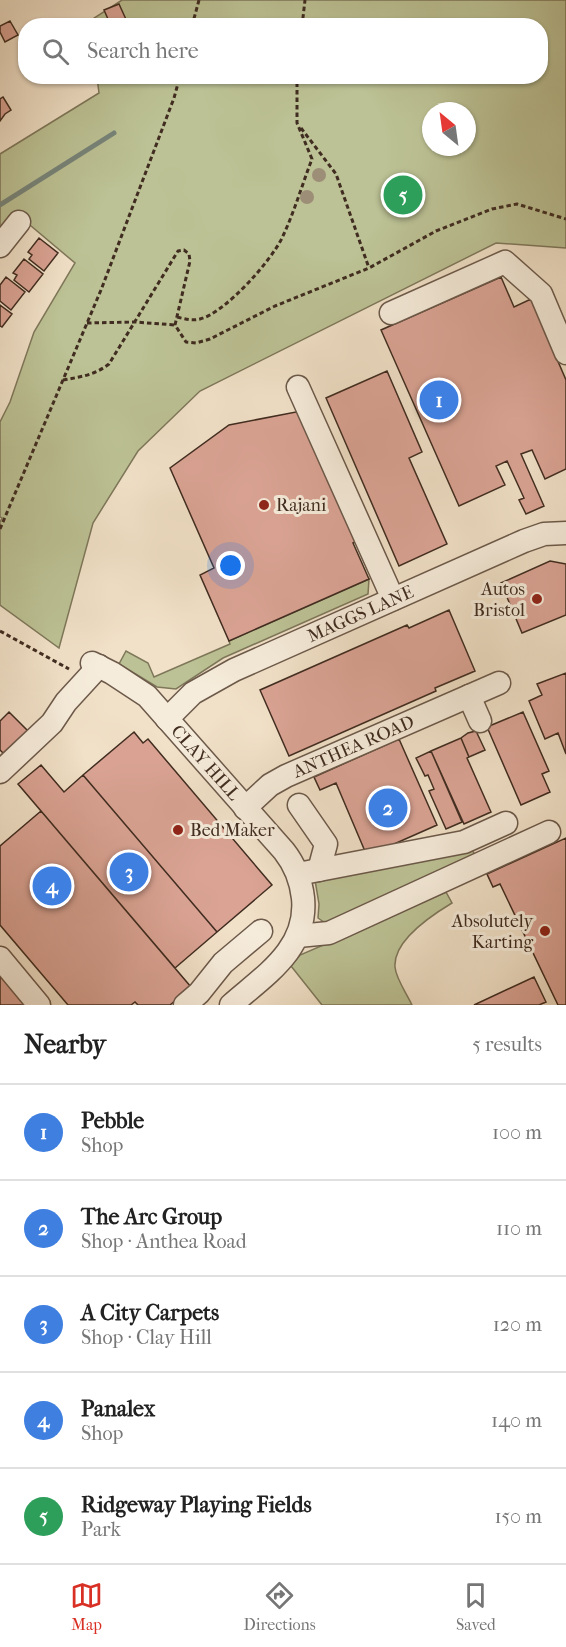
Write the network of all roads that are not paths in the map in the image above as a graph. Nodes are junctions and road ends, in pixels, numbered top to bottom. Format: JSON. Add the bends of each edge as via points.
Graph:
{"nodes":[{"id":1,"x":19,"y":222,"type":"dead end"},
{"id":2,"x":0,"y":246,"type":"edge"},
{"id":3,"x":391,"y":313,"type":"dead end"},
{"id":4,"x":566,"y":352,"type":"edge"},
{"id":5,"x":298,"y":387,"type":"dead end"},
{"id":6,"x":566,"y":533,"type":"edge"},
{"id":7,"x":393,"y":599,"type":"junction"},
{"id":8,"x":499,"y":683,"type":"dead end"},
{"id":9,"x":469,"y":696,"type":"junction"},
{"id":10,"x":167,"y":719,"type":"junction"},
{"id":11,"x":480,"y":722,"type":"dead end"},
{"id":12,"x":0,"y":772,"type":"edge"},
{"id":13,"x":299,"y":805,"type":"dead end"},
{"id":14,"x":245,"y":808,"type":"junction"},
{"id":15,"x":506,"y":823,"type":"dead end"},
{"id":16,"x":549,"y":832,"type":"dead end"},
{"id":17,"x":308,"y":872,"type":"junction"},
{"id":18,"x":301,"y":927,"type":"junction"},
{"id":19,"x":261,"y":932,"type":"dead end"},
{"id":20,"x":0,"y":958,"type":"edge"},
{"id":21,"x":39,"y":1005,"type":"edge"},
{"id":22,"x":185,"y":1005,"type":"edge"},
{"id":23,"x":231,"y":1005,"type":"edge"}],
"edges":[{"from":1,"to":2,"type":"street"},
{"from":3,"to":4,"type":"street","via":[[505,262],[541,294]]},
{"from":5,"to":7,"type":"street"},
{"from":6,"to":7,"type":"street","name":"MAGGS LANE","via":[[544,534],[524,541]]},
{"from":7,"to":10,"type":"street","name":"MAGGS LANE","via":[[221,676],[193,693]]},
{"from":8,"to":9,"type":"street","name":"ANTHEA ROAD"},
{"from":9,"to":11,"type":"street"},
{"from":9,"to":14,"type":"street","name":"ANTHEA ROAD","via":[[274,782]]},
{"from":10,"to":12,"type":"street","name":"CLAY HILL","via":[[138,689],[96,665],[52,723]]},
{"from":10,"to":14,"type":"street","name":"CLAY HILL"},
{"from":13,"to":17,"type":"street","via":[[326,844]]},
{"from":14,"to":17,"type":"street","name":"CLAY HILL","via":[[289,858]]},
{"from":15,"to":17,"type":"street","via":[[464,842]]},
{"from":16,"to":18,"type":"street","via":[[329,933]]},
{"from":17,"to":18,"type":"street","name":"CLAY HILL","via":[[302,892]]},
{"from":18,"to":23,"type":"street","via":[[277,964]]},
{"from":19,"to":22,"type":"street","via":[[223,963]]},
{"from":20,"to":21,"type":"street"}]}
